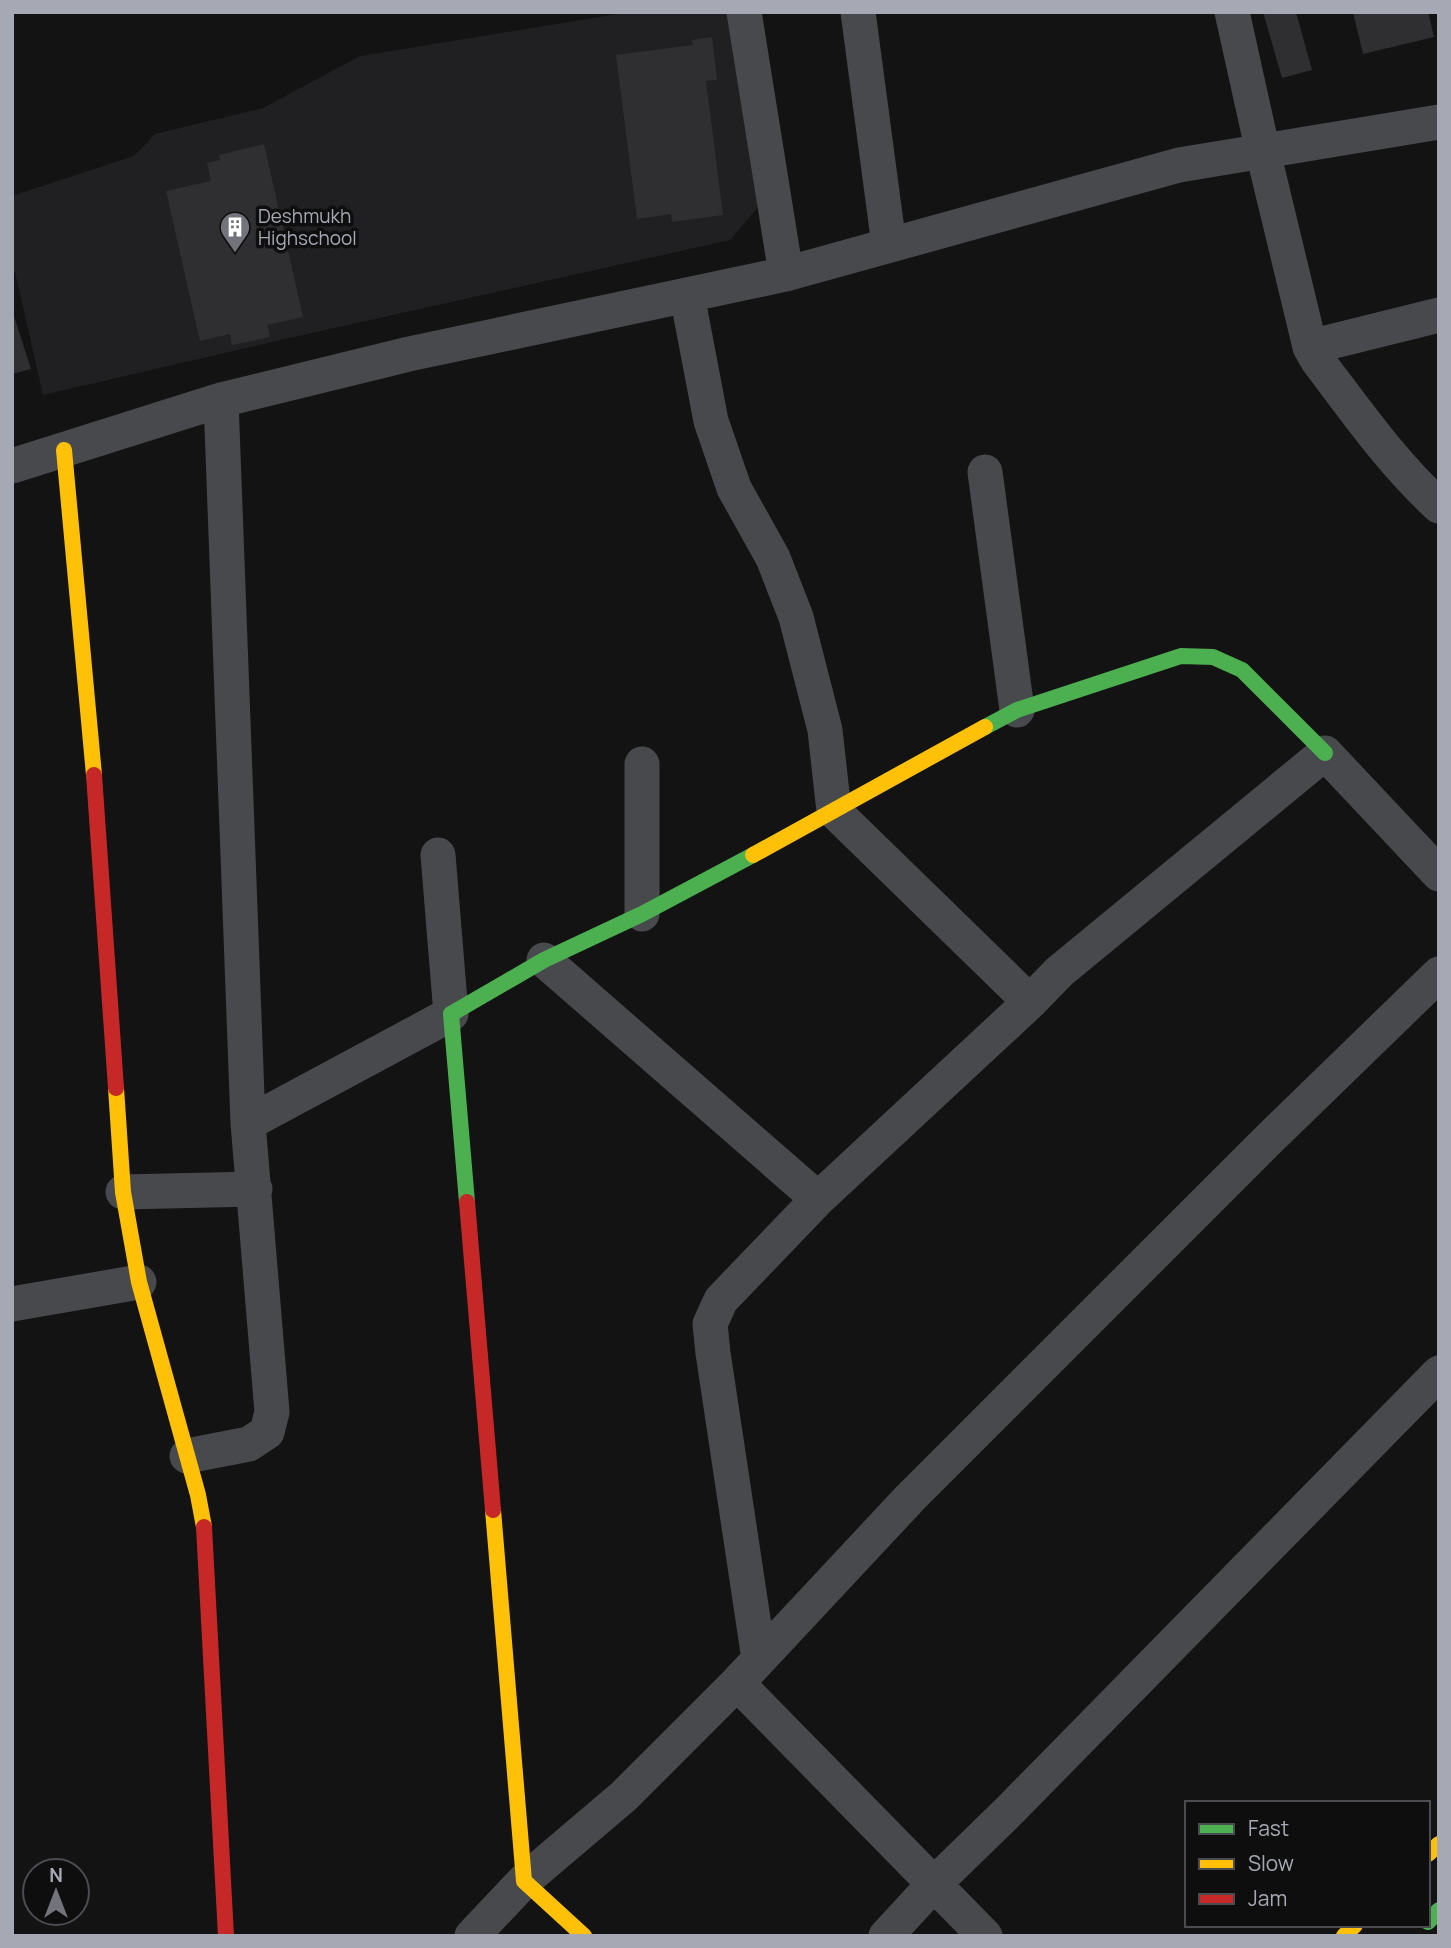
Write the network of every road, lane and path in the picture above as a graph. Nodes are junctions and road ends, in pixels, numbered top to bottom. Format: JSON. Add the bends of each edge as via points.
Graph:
{"nodes":[{"id":1,"x":744,"y":12,"type":"edge"},
{"id":2,"x":858,"y":12,"type":"edge"},
{"id":3,"x":1232,"y":12,"type":"edge"},
{"id":4,"x":1439,"y":122,"type":"edge"},
{"id":5,"x":1263,"y":152,"type":"junction"},
{"id":6,"x":888,"y":245,"type":"junction"},
{"id":7,"x":786,"y":274,"type":"junction"},
{"id":8,"x":687,"y":295,"type":"junction"},
{"id":9,"x":1439,"y":315,"type":"edge"},
{"id":10,"x":1310,"y":347,"type":"junction"},
{"id":11,"x":221,"y":400,"type":"junction"},
{"id":12,"x":64,"y":450,"type":"junction"},
{"id":13,"x":12,"y":466,"type":"edge"},
{"id":14,"x":985,"y":472,"type":"dead end"},
{"id":15,"x":1432,"y":489,"type":"edge"},
{"id":16,"x":1017,"y":710,"type":"junction"},
{"id":17,"x":1325,"y":753,"type":"junction"},
{"id":18,"x":642,"y":764,"type":"dead end"},
{"id":19,"x":834,"y":811,"type":"junction"},
{"id":20,"x":438,"y":855,"type":"dead end"},
{"id":21,"x":1439,"y":874,"type":"edge"},
{"id":22,"x":642,"y":914,"type":"junction"},
{"id":23,"x":544,"y":960,"type":"junction"},
{"id":24,"x":1439,"y":974,"type":"edge"},
{"id":25,"x":1030,"y":1002,"type":"junction"},
{"id":26,"x":451,"y":1014,"type":"junction"},
{"id":27,"x":248,"y":1123,"type":"junction"},
{"id":28,"x":255,"y":1189,"type":"junction"},
{"id":29,"x":123,"y":1192,"type":"junction"},
{"id":30,"x":818,"y":1199,"type":"junction"},
{"id":31,"x":139,"y":1282,"type":"junction"},
{"id":32,"x":12,"y":1304,"type":"edge"},
{"id":33,"x":1439,"y":1373,"type":"edge"},
{"id":34,"x":187,"y":1456,"type":"junction"},
{"id":35,"x":748,"y":1671,"type":"junction"},
{"id":36,"x":524,"y":1881,"type":"junction"},
{"id":37,"x":934,"y":1884,"type":"junction"},
{"id":38,"x":226,"y":1936,"type":"edge"},
{"id":39,"x":472,"y":1936,"type":"edge"},
{"id":40,"x":584,"y":1936,"type":"edge"},
{"id":41,"x":886,"y":1936,"type":"edge"},
{"id":42,"x":985,"y":1936,"type":"edge"}],
"edges":[{"from":1,"to":7,"type":"street"},
{"from":2,"to":6,"type":"street"},
{"from":3,"to":5,"type":"street"},
{"from":4,"to":5,"type":"street"},
{"from":5,"to":6,"type":"street","via":[[1180,165]]},
{"from":5,"to":10,"type":"street"},
{"from":6,"to":7,"type":"street"},
{"from":7,"to":8,"type":"street"},
{"from":8,"to":11,"type":"street","via":[[409,354]]},
{"from":8,"to":19,"type":"street","via":[[711,421],[734,488],[773,558],[796,617],[825,730]]},
{"from":9,"to":10,"type":"street"},
{"from":10,"to":15,"type":"street","via":[[1382,445]]},
{"from":11,"to":12,"type":"street"},
{"from":11,"to":27,"type":"street"},
{"from":12,"to":13,"type":"street"},
{"from":12,"to":29,"type":"street","via":[[95,781]]},
{"from":14,"to":16,"type":"street"},
{"from":16,"to":17,"type":"street","via":[[1181,656],[1213,657],[1242,670]]},
{"from":16,"to":19,"type":"street"},
{"from":17,"to":21,"type":"street"},
{"from":17,"to":25,"type":"street","via":[[1059,972]]},
{"from":18,"to":22,"type":"street"},
{"from":19,"to":22,"type":"street"},
{"from":19,"to":25,"type":"street"},
{"from":20,"to":26,"type":"street"},
{"from":22,"to":23,"type":"street"},
{"from":23,"to":26,"type":"street"},
{"from":23,"to":30,"type":"street"},
{"from":24,"to":35,"type":"street","via":[[910,1497]]},
{"from":25,"to":30,"type":"street"},
{"from":26,"to":27,"type":"street"},
{"from":26,"to":36,"type":"street"},
{"from":27,"to":28,"type":"street"},
{"from":28,"to":29,"type":"street"},
{"from":28,"to":34,"type":"street","via":[[272,1412],[267,1432],[249,1444]]},
{"from":29,"to":31,"type":"street"},
{"from":30,"to":35,"type":"street","via":[[720,1300],[710,1324]]},
{"from":31,"to":32,"type":"street"},
{"from":31,"to":34,"type":"street"},
{"from":33,"to":37,"type":"street"},
{"from":34,"to":38,"type":"street","via":[[204,1525]]},
{"from":35,"to":36,"type":"street","via":[[624,1796]]},
{"from":35,"to":37,"type":"street"},
{"from":36,"to":39,"type":"street"},
{"from":36,"to":40,"type":"street"},
{"from":37,"to":41,"type":"street"},
{"from":37,"to":42,"type":"street"}]}
